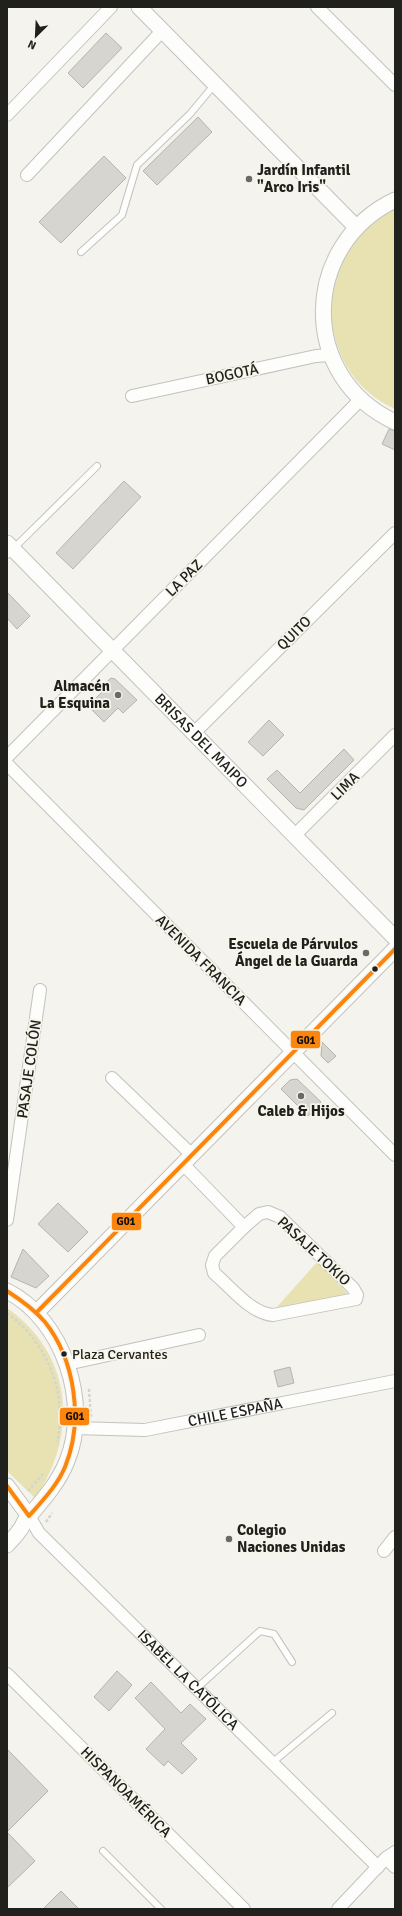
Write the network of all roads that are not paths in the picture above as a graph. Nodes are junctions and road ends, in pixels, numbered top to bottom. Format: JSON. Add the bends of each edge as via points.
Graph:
{"nodes":[{"id":1,"x":111,"y":7,"type":"edge"},
{"id":2,"x":139,"y":7,"type":"edge"},
{"id":3,"x":317,"y":7,"type":"edge"},
{"id":4,"x":162,"y":30,"type":"junction"},
{"id":5,"x":215,"y":84,"type":"junction"},
{"id":6,"x":395,"y":85,"type":"edge"},
{"id":7,"x":7,"y":115,"type":"edge"},
{"id":8,"x":27,"y":175,"type":"dead end"},
{"id":9,"x":395,"y":200,"type":"edge"},
{"id":10,"x":356,"y":227,"type":"junction"},
{"id":11,"x":81,"y":252,"type":"dead end"},
{"id":12,"x":331,"y":355,"type":"junction"},
{"id":13,"x":132,"y":396,"type":"dead end"},
{"id":14,"x":361,"y":399,"type":"junction"},
{"id":15,"x":395,"y":422,"type":"edge"},
{"id":16,"x":97,"y":466,"type":"dead end"},
{"id":17,"x":395,"y":533,"type":"edge"},
{"id":18,"x":9,"y":549,"type":"edge"},
{"id":19,"x":112,"y":650,"type":"junction"},
{"id":20,"x":194,"y":733,"type":"junction"},
{"id":21,"x":395,"y":735,"type":"edge"},
{"id":22,"x":7,"y":757,"type":"edge"},
{"id":23,"x":7,"y":764,"type":"edge"},
{"id":24,"x":294,"y":836,"type":"junction"},
{"id":25,"x":395,"y":938,"type":"edge"},
{"id":26,"x":395,"y":949,"type":"edge"},
{"id":27,"x":40,"y":990,"type":"dead end"},
{"id":28,"x":293,"y":1053,"type":"junction"},
{"id":29,"x":112,"y":1078,"type":"dead end"},
{"id":30,"x":395,"y":1155,"type":"edge"},
{"id":31,"x":187,"y":1160,"type":"junction"},
{"id":32,"x":7,"y":1220,"type":"edge"},
{"id":33,"x":244,"y":1226,"type":"junction"},
{"id":34,"x":7,"y":1291,"type":"edge"},
{"id":35,"x":37,"y":1312,"type":"junction"},
{"id":36,"x":199,"y":1335,"type":"dead end"},
{"id":37,"x":67,"y":1364,"type":"junction"},
{"id":38,"x":395,"y":1381,"type":"edge"},
{"id":39,"x":75,"y":1428,"type":"junction"},
{"id":40,"x":7,"y":1486,"type":"edge"},
{"id":41,"x":26,"y":1519,"type":"junction"},
{"id":42,"x":7,"y":1527,"type":"edge"},
{"id":43,"x":395,"y":1537,"type":"edge"},
{"id":44,"x":7,"y":1545,"type":"edge"},
{"id":45,"x":384,"y":1551,"type":"dead end"},
{"id":46,"x":292,"y":1662,"type":"dead end"},
{"id":47,"x":7,"y":1674,"type":"edge"},
{"id":48,"x":197,"y":1688,"type":"junction"},
{"id":49,"x":332,"y":1713,"type":"dead end"},
{"id":50,"x":273,"y":1762,"type":"junction"},
{"id":51,"x":103,"y":1851,"type":"dead end"},
{"id":52,"x":386,"y":1859,"type":"edge"},
{"id":53,"x":395,"y":1867,"type":"edge"},
{"id":54,"x":161,"y":1909,"type":"edge"},
{"id":55,"x":244,"y":1909,"type":"edge"},
{"id":56,"x":338,"y":1909,"type":"edge"}],
"edges":[{"from":1,"to":7,"type":"street"},
{"from":2,"to":4,"type":"street"},
{"from":3,"to":6,"type":"street"},
{"from":4,"to":5,"type":"street"},
{"from":4,"to":8,"type":"street"},
{"from":5,"to":10,"type":"street"},
{"from":5,"to":11,"type":"lane","via":[[190,114],[137,166],[122,215]]},
{"from":9,"to":10,"type":"street","via":[[373,212]]},
{"from":10,"to":12,"type":"street","via":[[338,251],[329,272],[324,295],[324,325]]},
{"from":12,"to":13,"type":"street","name":"BOGOTÁ","via":[[316,356]]},
{"from":12,"to":14,"type":"street","via":[[345,381]]},
{"from":14,"to":15,"type":"street","via":[[376,412]]},
{"from":14,"to":19,"type":"street","name":"LA PAZ"},
{"from":16,"to":18,"type":"lane"},
{"from":17,"to":20,"type":"street","name":"QUITO"},
{"from":18,"to":19,"type":"street","name":"BRISAS DEL MAIPO"},
{"from":19,"to":20,"type":"street","name":"BRISAS DEL MAIPO"},
{"from":19,"to":22,"type":"street","name":"LA PAZ"},
{"from":20,"to":24,"type":"street","name":"BRISAS DEL MAIPO"},
{"from":21,"to":24,"type":"street","name":"LIMA"},
{"from":23,"to":28,"type":"street","name":"AVENIDA FRANCIA"},
{"from":24,"to":25,"type":"street","name":"BRISAS DEL MAIPO"},
{"from":26,"to":28,"type":"street"},
{"from":27,"to":32,"type":"street","name":"PASAJE COLÓN"},
{"from":28,"to":30,"type":"street","name":"AVENIDA FRANCIA"},
{"from":28,"to":31,"type":"street"},
{"from":29,"to":31,"type":"street"},
{"from":31,"to":33,"type":"street"},
{"from":31,"to":35,"type":"street"},
{"from":33,"to":33,"type":"street","name":"PASAJE TOKIO","via":[[259,1214],[268,1212],[280,1217],[353,1288],[356,1299],[273,1314],[264,1314],[252,1307],[214,1272],[212,1264],[216,1256]]},
{"from":34,"to":35,"type":"street"},
{"from":35,"to":37,"type":"street","via":[[50,1328]]},
{"from":36,"to":37,"type":"street"},
{"from":37,"to":39,"type":"street","via":[[75,1405]]},
{"from":38,"to":39,"type":"street","name":"CHILE ESPAÑA","via":[[145,1430]]},
{"from":39,"to":41,"type":"street","via":[[68,1459],[60,1477]]},
{"from":40,"to":41,"type":"street","name":"ISABEL LA CATÓLICA","via":[[18,1499]]},
{"from":41,"to":42,"type":"street"},
{"from":41,"to":44,"type":"street","via":[[20,1531]]},
{"from":41,"to":48,"type":"street","name":"ISABEL LA CATÓLICA"},
{"from":43,"to":45,"type":"street"},
{"from":46,"to":48,"type":"lane","via":[[274,1634],[260,1631]]},
{"from":47,"to":55,"type":"street","name":"HISPANOAMÉRICA"},
{"from":48,"to":50,"type":"street","name":"ISABEL LA CATÓLICA"},
{"from":49,"to":50,"type":"lane"},
{"from":50,"to":52,"type":"street","name":"ISABEL LA CATÓLICA"},
{"from":51,"to":54,"type":"lane"},
{"from":52,"to":53,"type":"street","name":"ISABEL LA CATÓLICA"},
{"from":52,"to":56,"type":"street"}]}
